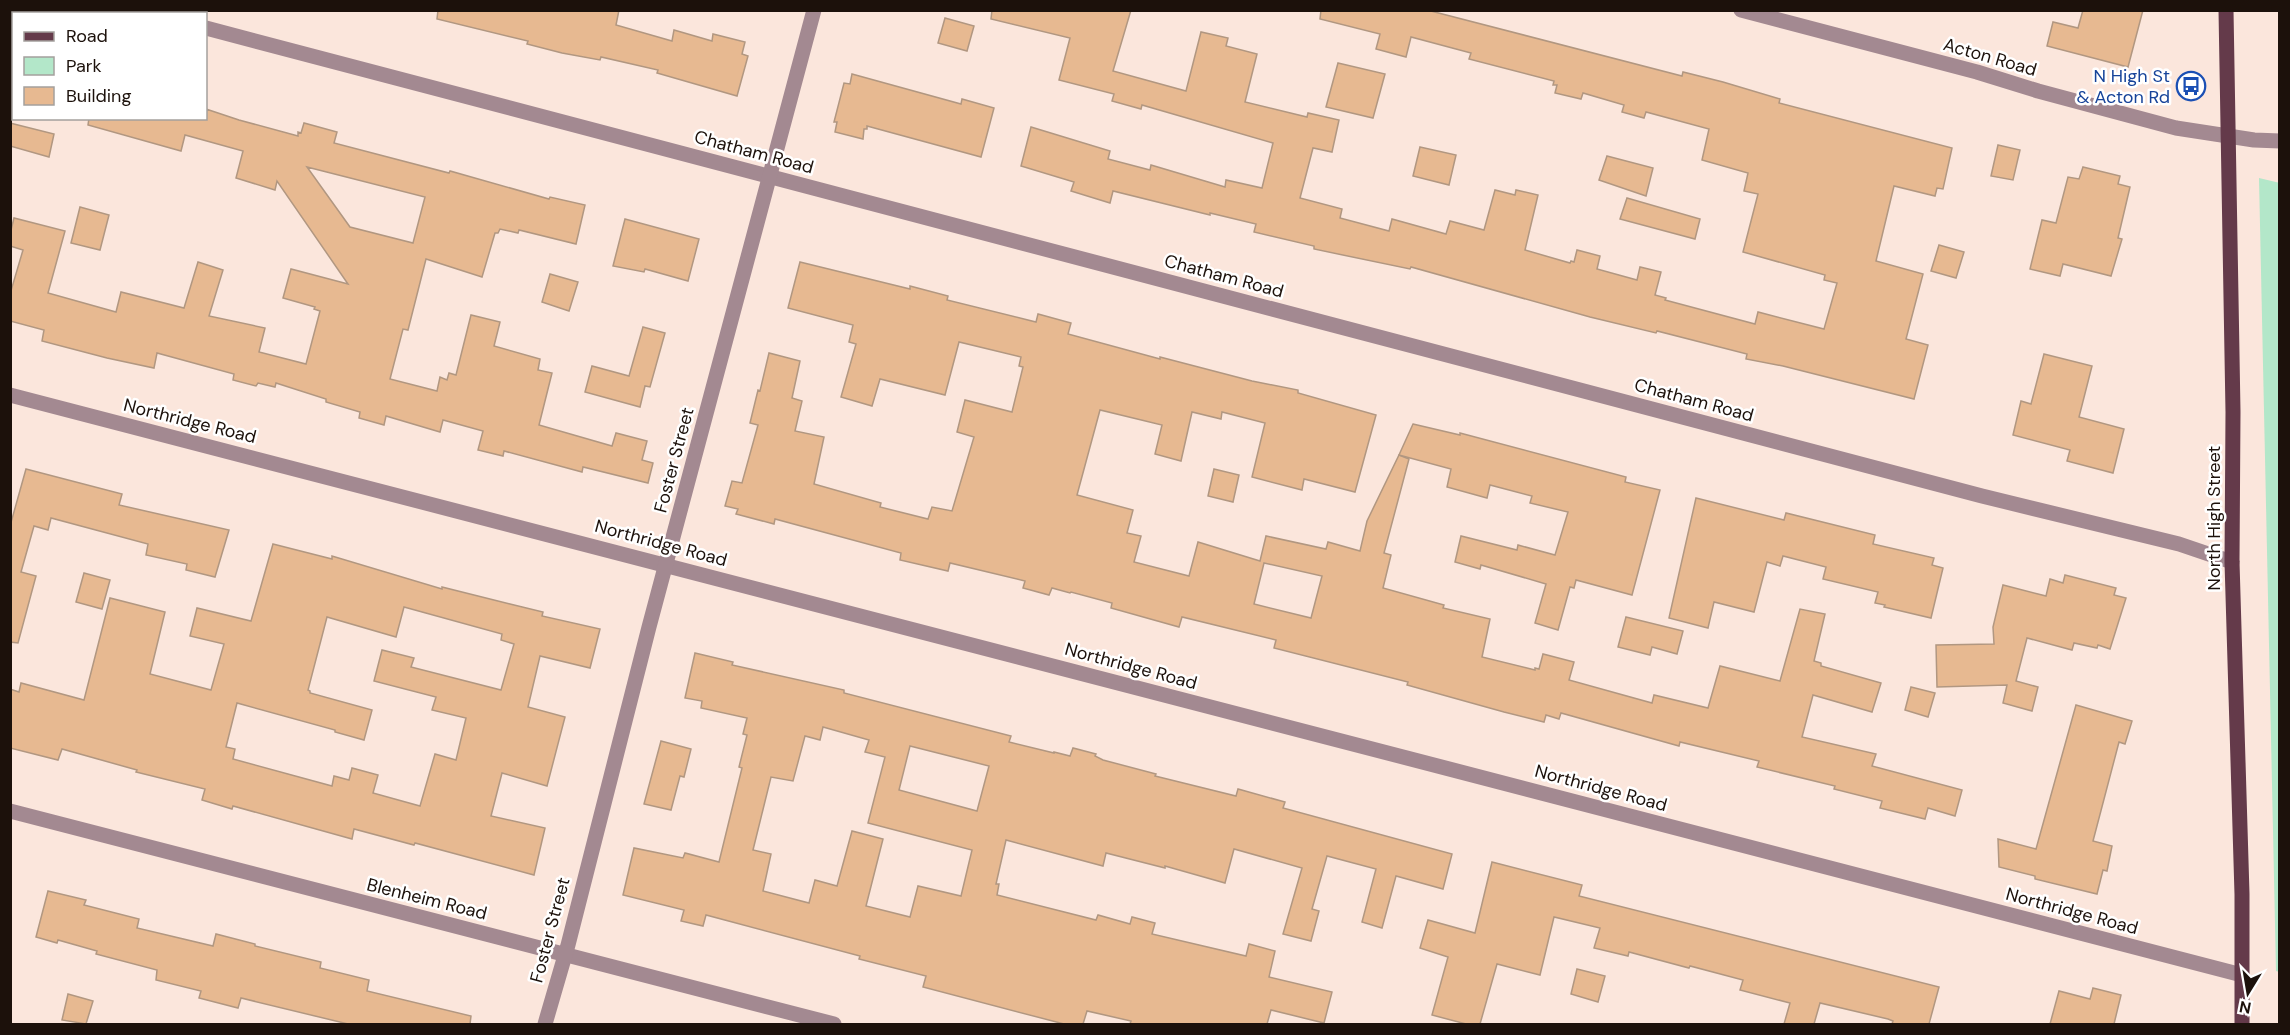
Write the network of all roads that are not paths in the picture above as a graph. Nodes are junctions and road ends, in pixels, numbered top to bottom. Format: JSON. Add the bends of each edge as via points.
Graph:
{"nodes":[{"id":1,"x":814,"y":10,"type":"edge"},
{"id":2,"x":1741,"y":10,"type":"edge"},
{"id":3,"x":2226,"y":10,"type":"edge"},
{"id":4,"x":207,"y":28,"type":"edge"},
{"id":5,"x":2228,"y":137,"type":"junction"},
{"id":6,"x":2280,"y":141,"type":"edge"},
{"id":7,"x":770,"y":177,"type":"junction"},
{"id":8,"x":10,"y":395,"type":"edge"},
{"id":9,"x":2232,"y":562,"type":"junction"},
{"id":10,"x":666,"y":565,"type":"junction"},
{"id":11,"x":10,"y":811,"type":"edge"},
{"id":12,"x":564,"y":954,"type":"junction"},
{"id":13,"x":2242,"y":975,"type":"junction"},
{"id":14,"x":545,"y":1024,"type":"edge"},
{"id":15,"x":834,"y":1024,"type":"edge"},
{"id":16,"x":2242,"y":1024,"type":"edge"}],
"edges":[{"from":1,"to":7,"type":"street","name":"Foster Street"},
{"from":2,"to":5,"type":"street","name":"Acton Road","via":[[2176,128]]},
{"from":3,"to":5,"type":"main road","name":"North High Street"},
{"from":4,"to":7,"type":"street","name":"Chatham Road"},
{"from":5,"to":6,"type":"street","name":"Acton Road"},
{"from":5,"to":9,"type":"main road","name":"North High Street"},
{"from":7,"to":9,"type":"street","name":"Chatham Road","via":[[1982,496],[2180,544]]},
{"from":7,"to":10,"type":"street","name":"Foster Street"},
{"from":8,"to":10,"type":"street","name":"Northridge Road"},
{"from":9,"to":13,"type":"main road","name":"North High Street"},
{"from":10,"to":12,"type":"street","name":"Foster Street"},
{"from":10,"to":13,"type":"street","name":"Northridge Road"},
{"from":11,"to":12,"type":"street","name":"Blenheim Road"},
{"from":12,"to":14,"type":"street","name":"Foster Street"},
{"from":12,"to":15,"type":"street","name":"Blenheim Road"},
{"from":13,"to":16,"type":"main road","name":"North High Street"}]}
